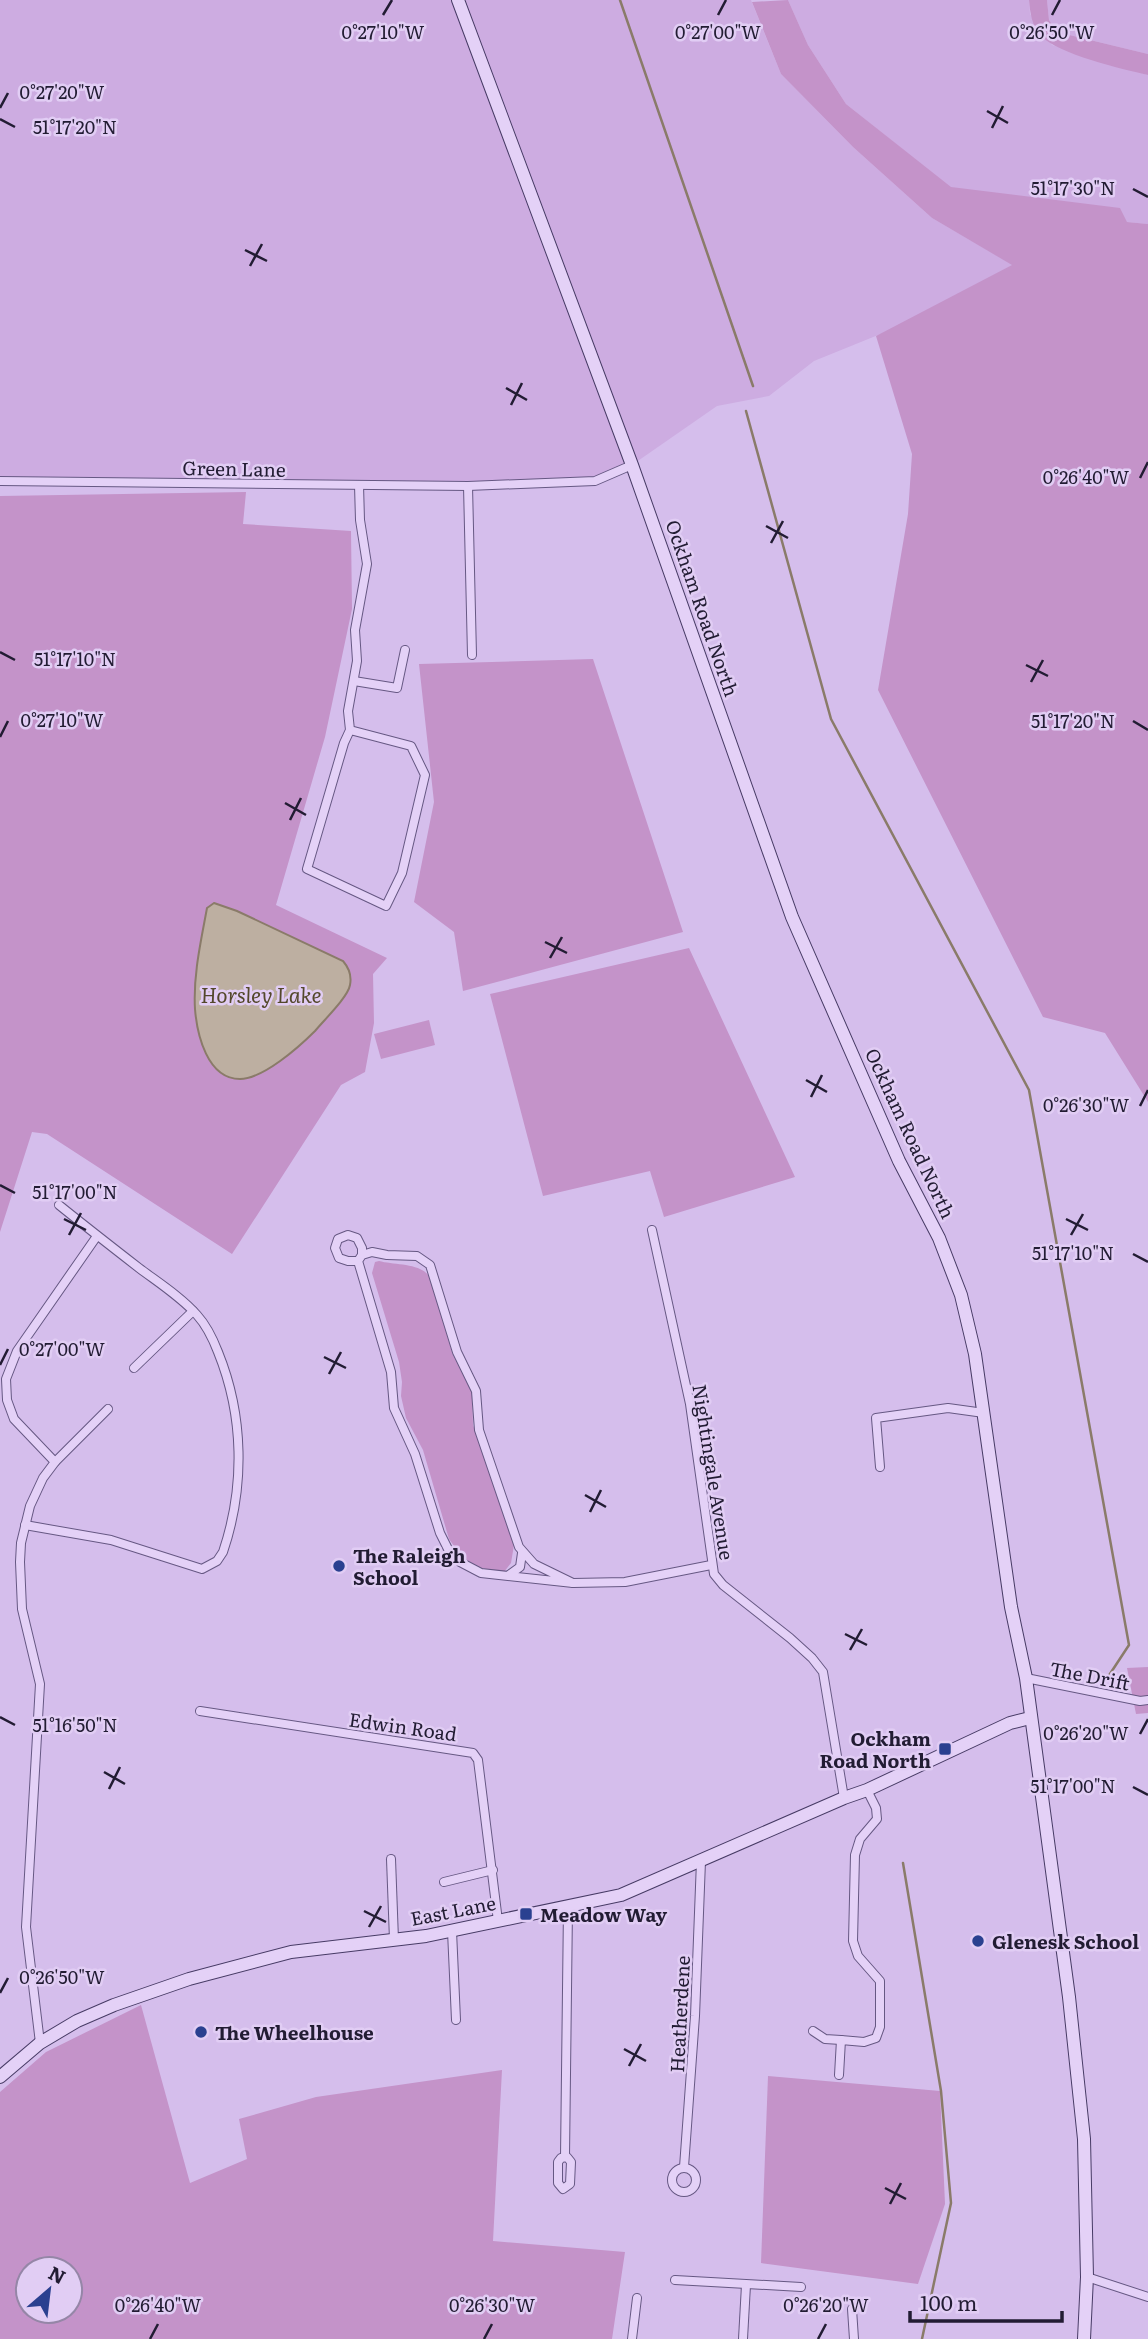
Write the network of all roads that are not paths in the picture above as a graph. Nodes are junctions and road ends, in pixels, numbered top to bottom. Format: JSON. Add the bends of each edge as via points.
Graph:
{"nodes":[{"id":1,"x":458,"y":0,"type":"edge"},
{"id":2,"x":632,"y":465,"type":"junction"},
{"id":3,"x":0,"y":481,"type":"edge"},
{"id":4,"x":359,"y":485,"type":"junction"},
{"id":5,"x":468,"y":486,"type":"junction"},
{"id":6,"x":405,"y":650,"type":"dead end"},
{"id":7,"x":472,"y":655,"type":"dead end"},
{"id":8,"x":354,"y":681,"type":"junction"},
{"id":9,"x":350,"y":730,"type":"junction"},
{"id":10,"x":59,"y":1205,"type":"dead end"},
{"id":11,"x":652,"y":1230,"type":"dead end"},
{"id":12,"x":97,"y":1236,"type":"junction"},
{"id":13,"x":193,"y":1311,"type":"junction"},
{"id":14,"x":134,"y":1368,"type":"dead end"},
{"id":15,"x":108,"y":1409,"type":"dead end"},
{"id":16,"x":984,"y":1413,"type":"junction"},
{"id":17,"x":55,"y":1462,"type":"junction"},
{"id":18,"x":880,"y":1467,"type":"dead end"},
{"id":19,"x":25,"y":1525,"type":"junction"},
{"id":20,"x":519,"y":1547,"type":"junction"},
{"id":21,"x":711,"y":1565,"type":"junction"},
{"id":22,"x":505,"y":1575,"type":"junction"},
{"id":23,"x":573,"y":1583,"type":"junction"},
{"id":24,"x":1026,"y":1678,"type":"junction"},
{"id":25,"x":1148,"y":1700,"type":"edge"},
{"id":26,"x":200,"y":1712,"type":"dead end"},
{"id":27,"x":1030,"y":1718,"type":"junction"},
{"id":28,"x":867,"y":1790,"type":"junction"},
{"id":29,"x":845,"y":1798,"type":"junction"},
{"id":30,"x":391,"y":1859,"type":"dead end"},
{"id":31,"x":701,"y":1861,"type":"junction"},
{"id":32,"x":493,"y":1870,"type":"junction"},
{"id":33,"x":444,"y":1882,"type":"dead end"},
{"id":34,"x":568,"y":1907,"type":"junction"},
{"id":35,"x":498,"y":1921,"type":"junction"},
{"id":36,"x":452,"y":1931,"type":"junction"},
{"id":37,"x":394,"y":1940,"type":"junction"},
{"id":38,"x":456,"y":2020,"type":"dead end"},
{"id":39,"x":813,"y":2031,"type":"dead end"},
{"id":40,"x":841,"y":2040,"type":"junction"},
{"id":41,"x":40,"y":2043,"type":"junction"},
{"id":42,"x":839,"y":2076,"type":"dead end"},
{"id":43,"x":0,"y":2077,"type":"edge"},
{"id":44,"x":565,"y":2157,"type":"dead end"},
{"id":45,"x":684,"y":2167,"type":"dead end"},
{"id":46,"x":1087,"y":2277,"type":"junction"},
{"id":47,"x":675,"y":2280,"type":"dead end"},
{"id":48,"x":746,"y":2285,"type":"junction"},
{"id":49,"x":801,"y":2287,"type":"dead end"},
{"id":50,"x":1148,"y":2297,"type":"edge"},
{"id":51,"x":637,"y":2298,"type":"dead end"},
{"id":52,"x":852,"y":2309,"type":"dead end"},
{"id":53,"x":632,"y":2339,"type":"edge"},
{"id":54,"x":743,"y":2339,"type":"edge"},
{"id":55,"x":855,"y":2339,"type":"edge"},
{"id":56,"x":1084,"y":2339,"type":"edge"}],
"edges":[{"from":1,"to":2,"type":"main road","name":"Ockham Road North"},
{"from":2,"to":5,"type":"street","name":"Green Lane","via":[[595,481]]},
{"from":2,"to":16,"type":"main road","name":"Ockham Road North","via":[[792,917],[961,1295]]},
{"from":3,"to":4,"type":"street","name":"Green Lane"},
{"from":4,"to":5,"type":"street","name":"Green Lane"},
{"from":4,"to":8,"type":"street","via":[[367,565],[355,630]]},
{"from":5,"to":7,"type":"street"},
{"from":6,"to":8,"type":"street","via":[[397,688]]},
{"from":8,"to":9,"type":"street","via":[[348,711]]},
{"from":9,"to":9,"type":"street","via":[[307,869],[386,906],[402,873],[425,775],[411,746]]},
{"from":10,"to":12,"type":"street"},
{"from":11,"to":21,"type":"street","name":"Nightingale Avenue","via":[[696,1438]]},
{"from":12,"to":13,"type":"street"},
{"from":12,"to":17,"type":"street","via":[[17,1350],[6,1379],[7,1400],[15,1419]]},
{"from":13,"to":14,"type":"street"},
{"from":13,"to":19,"type":"street","via":[[223,1363],[238,1424],[237,1485],[220,1557],[213,1564],[195,1568],[111,1539]]},
{"from":15,"to":17,"type":"street"},
{"from":16,"to":18,"type":"street","via":[[948,1408],[876,1418]]},
{"from":16,"to":24,"type":"main road","name":"Ockham Road North","via":[[1009,1595]]},
{"from":17,"to":19,"type":"street","via":[[34,1494]]},
{"from":19,"to":41,"type":"street","via":[[20,1562],[22,1609],[40,1684],[26,1927]]},
{"from":20,"to":22,"type":"street","via":[[520,1567]]},
{"from":20,"to":22,"type":"street","via":[[479,1430],[475,1391],[457,1352],[430,1265],[416,1256],[372,1252],[360,1258],[391,1372],[394,1408],[415,1454],[442,1539],[466,1566]]},
{"from":20,"to":23,"type":"street","via":[[534,1563]]},
{"from":21,"to":23,"type":"street","via":[[625,1582]]},
{"from":21,"to":29,"type":"street","name":"Nightingale Avenue","via":[[723,1585],[823,1672]]},
{"from":22,"to":23,"type":"street"},
{"from":24,"to":25,"type":"street","name":"The Drift"},
{"from":24,"to":27,"type":"main road","name":"Ockham Road North"},
{"from":26,"to":32,"type":"street","name":"Edwin Road","via":[[473,1753],[478,1760]]},
{"from":27,"to":28,"type":"main road","name":"East Lane","via":[[1010,1723]]},
{"from":27,"to":46,"type":"main road","name":"Ockham Road North","via":[[1083,2130]]},
{"from":28,"to":29,"type":"main road","name":"East Lane"},
{"from":28,"to":40,"type":"street","via":[[877,1819],[860,1839],[855,1855],[853,1941],[858,1956],[880,1981],[880,2027],[871,2041]]},
{"from":29,"to":31,"type":"main road","name":"East Lane"},
{"from":30,"to":37,"type":"street"},
{"from":31,"to":34,"type":"main road","name":"East Lane","via":[[621,1895]]},
{"from":31,"to":45,"type":"street","name":"Heatherdene"},
{"from":32,"to":33,"type":"street"},
{"from":32,"to":35,"type":"street","name":"Edwin Road"},
{"from":34,"to":35,"type":"main road","name":"East Lane"},
{"from":34,"to":44,"type":"street"},
{"from":35,"to":36,"type":"main road","name":"East Lane"},
{"from":36,"to":37,"type":"main road","name":"East Lane"},
{"from":36,"to":38,"type":"street"},
{"from":37,"to":41,"type":"main road","name":"East Lane","via":[[291,1952],[240,1964],[114,2005]]},
{"from":39,"to":40,"type":"street","via":[[825,2039]]},
{"from":40,"to":42,"type":"street"},
{"from":41,"to":43,"type":"main road","name":"East Lane"},
{"from":46,"to":50,"type":"street"},
{"from":46,"to":56,"type":"main road","name":"Ockham Road North"},
{"from":47,"to":48,"type":"street"},
{"from":48,"to":49,"type":"street"},
{"from":48,"to":54,"type":"street"},
{"from":51,"to":53,"type":"street"},
{"from":52,"to":55,"type":"street"}]}
